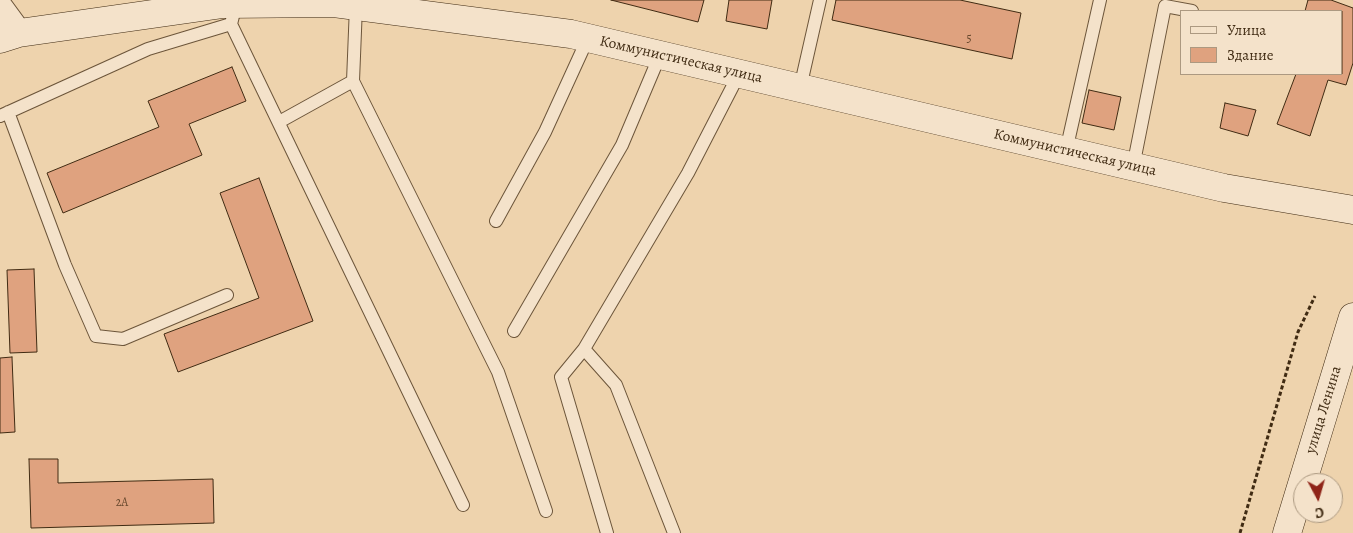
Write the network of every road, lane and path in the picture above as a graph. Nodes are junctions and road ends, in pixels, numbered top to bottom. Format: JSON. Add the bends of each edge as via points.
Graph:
{"nodes":[{"id":1,"x":820,"y":0,"type":"edge"},
{"id":2,"x":1100,"y":0,"type":"edge"},
{"id":3,"x":356,"y":6,"type":"junction"},
{"id":4,"x":150,"y":7,"type":"edge"},
{"id":5,"x":0,"y":8,"type":"edge"},
{"id":6,"x":234,"y":9,"type":"edge"},
{"id":7,"x":1187,"y":10,"type":"edge"},
{"id":8,"x":9,"y":36,"type":"edge"},
{"id":9,"x":588,"y":38,"type":"junction"},
{"id":10,"x":660,"y":55,"type":"junction"},
{"id":11,"x":739,"y":74,"type":"junction"},
{"id":12,"x":353,"y":81,"type":"junction"},
{"id":13,"x":800,"y":88,"type":"junction"},
{"id":14,"x":4,"y":114,"type":"edge"},
{"id":15,"x":279,"y":122,"type":"junction"},
{"id":16,"x":1066,"y":151,"type":"junction"},
{"id":17,"x":1133,"y":167,"type":"junction"},
{"id":18,"x":1353,"y":210,"type":"edge"},
{"id":19,"x":496,"y":221,"type":"dead end"},
{"id":20,"x":227,"y":295,"type":"dead end"},
{"id":21,"x":1315,"y":296,"type":"dead end"},
{"id":22,"x":1353,"y":317,"type":"edge"},
{"id":23,"x":514,"y":331,"type":"dead end"},
{"id":24,"x":584,"y":349,"type":"junction"},
{"id":25,"x":463,"y":505,"type":"dead end"},
{"id":26,"x":546,"y":511,"type":"dead end"},
{"id":27,"x":607,"y":533,"type":"edge"},
{"id":28,"x":674,"y":533,"type":"edge"},
{"id":29,"x":1240,"y":533,"type":"edge"},
{"id":30,"x":1287,"y":533,"type":"edge"}],
"edges":[{"from":1,"to":13,"type":"lane"},
{"from":2,"to":16,"type":"lane"},
{"from":3,"to":6,"type":"main road","name":"Коммунистическая улица","via":[[334,3]]},
{"from":3,"to":9,"type":"main road","name":"Коммунистическая улица"},
{"from":3,"to":12,"type":"lane"},
{"from":4,"to":6,"type":"main road","name":"Коммунистическая улица"},
{"from":4,"to":8,"type":"main road","name":"Коммунистическая улица"},
{"from":5,"to":8,"type":"street"},
{"from":6,"to":14,"type":"lane"},
{"from":6,"to":15,"type":"lane"},
{"from":7,"to":17,"type":"lane","via":[[1165,6]]},
{"from":9,"to":10,"type":"main road","name":"Коммунистическая улица"},
{"from":9,"to":19,"type":"lane","via":[[545,132]]},
{"from":10,"to":11,"type":"main road","name":"Коммунистическая улица"},
{"from":10,"to":23,"type":"lane","via":[[622,145]]},
{"from":11,"to":13,"type":"main road","name":"Коммунистическая улица"},
{"from":11,"to":24,"type":"lane","via":[[688,173]]},
{"from":12,"to":15,"type":"lane"},
{"from":12,"to":26,"type":"lane","via":[[498,372]]},
{"from":13,"to":16,"type":"main road","name":"Коммунистическая улица"},
{"from":14,"to":20,"type":"lane","via":[[96,336],[123,339]]},
{"from":15,"to":25,"type":"lane"},
{"from":16,"to":17,"type":"main road","name":"Коммунистическая улица"},
{"from":17,"to":18,"type":"main road","name":"Коммунистическая улица","via":[[1224,188]]},
{"from":21,"to":29,"type":"path","via":[[1298,332]]},
{"from":22,"to":30,"type":"main road","name":"улица Ленина"},
{"from":24,"to":27,"type":"lane","via":[[561,377]]},
{"from":24,"to":28,"type":"lane","via":[[616,385]]}]}
